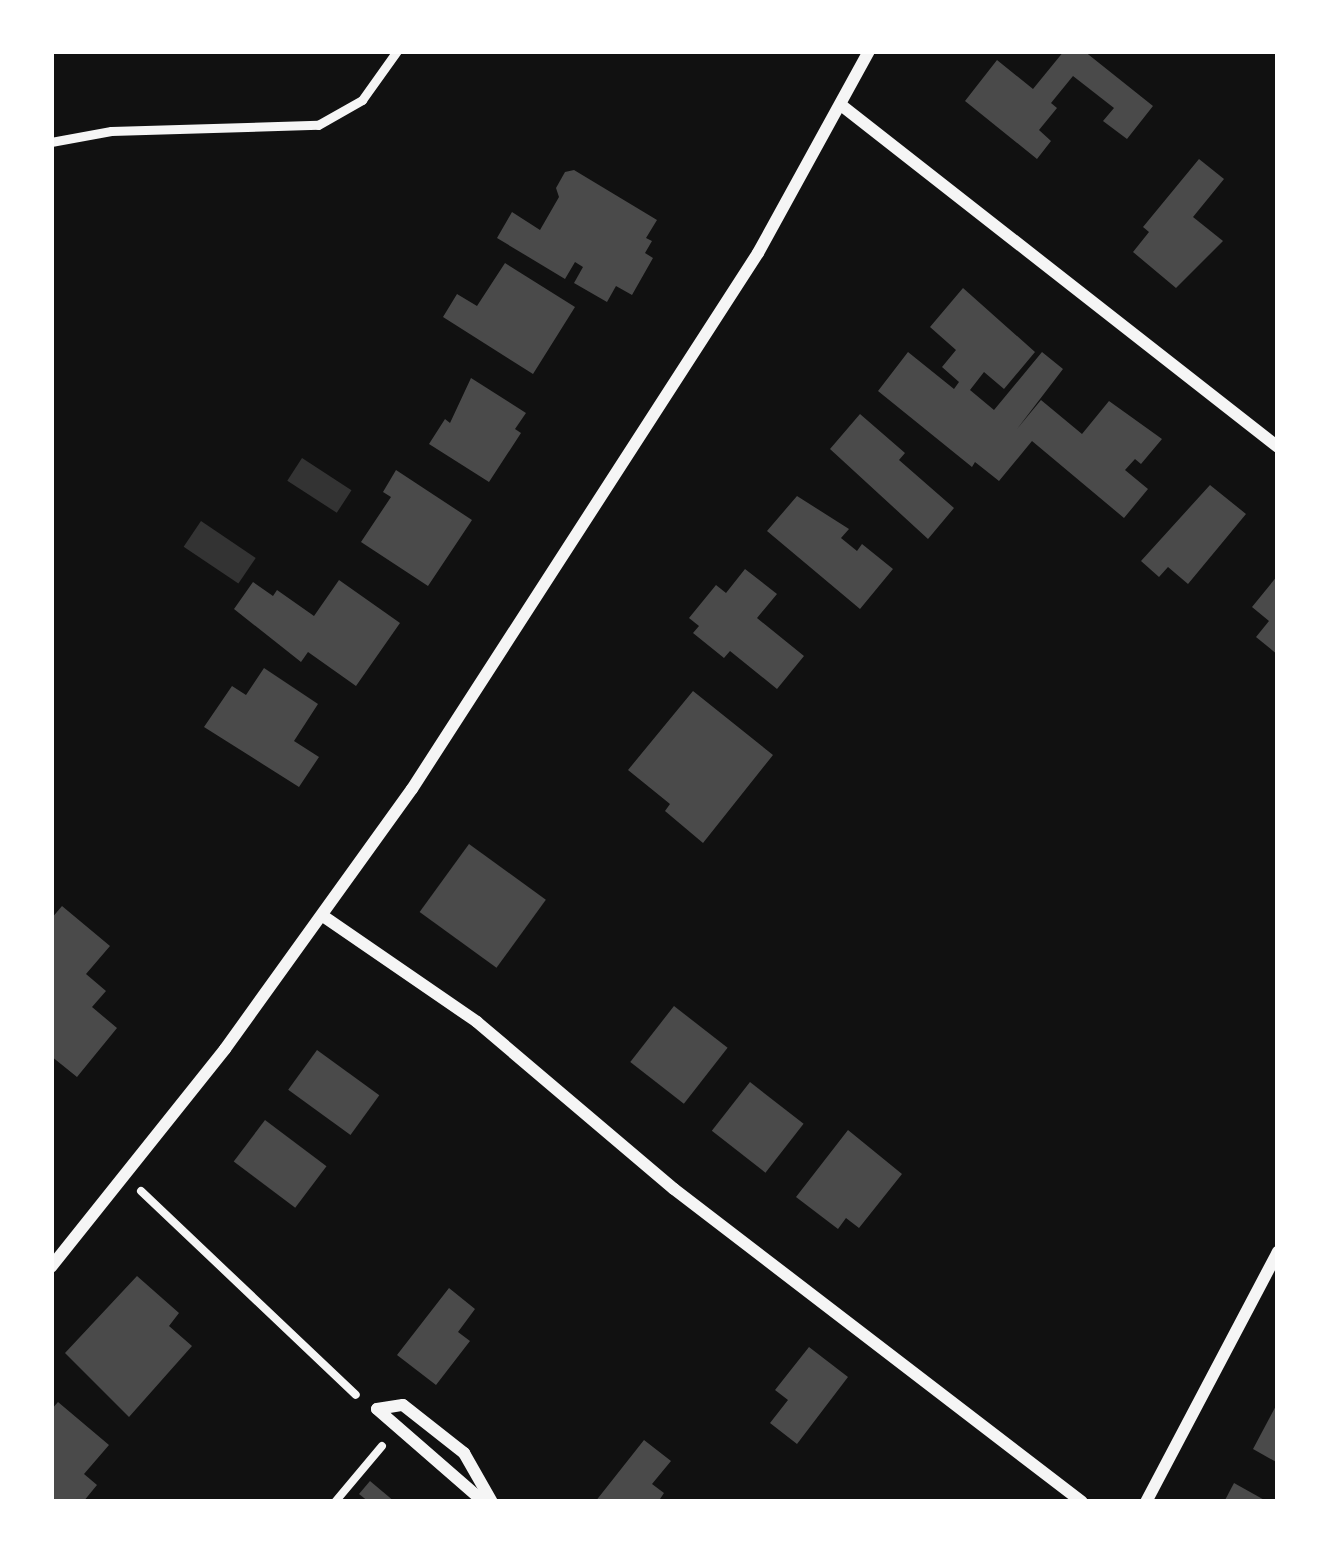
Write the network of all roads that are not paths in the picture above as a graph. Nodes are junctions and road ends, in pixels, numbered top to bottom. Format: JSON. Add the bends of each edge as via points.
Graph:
{"nodes":[{"id":1,"x":397,"y":51,"type":"edge"},
{"id":2,"x":869,"y":51,"type":"edge"},
{"id":3,"x":841,"y":106,"type":"junction"},
{"id":4,"x":51,"y":142,"type":"edge"},
{"id":5,"x":1278,"y":447,"type":"edge"},
{"id":6,"x":322,"y":916,"type":"junction"},
{"id":7,"x":1278,"y":1252,"type":"edge"},
{"id":8,"x":51,"y":1267,"type":"edge"},
{"id":9,"x":488,"y":1502,"type":"edge"},
{"id":10,"x":1082,"y":1502,"type":"edge"},
{"id":11,"x":1146,"y":1502,"type":"edge"}],
"edges":[{"from":1,"to":4,"type":"lane","via":[[362,100],[318,124],[111,131]]},
{"from":2,"to":3,"type":"street"},
{"from":3,"to":5,"type":"street"},
{"from":3,"to":6,"type":"street","via":[[647,432]]},
{"from":6,"to":8,"type":"street"},
{"from":6,"to":10,"type":"street","via":[[477,1022],[674,1189]]},
{"from":7,"to":11,"type":"street"},
{"from":9,"to":9,"type":"street","via":[[398,1427],[377,1409],[403,1405],[464,1453]]}]}
